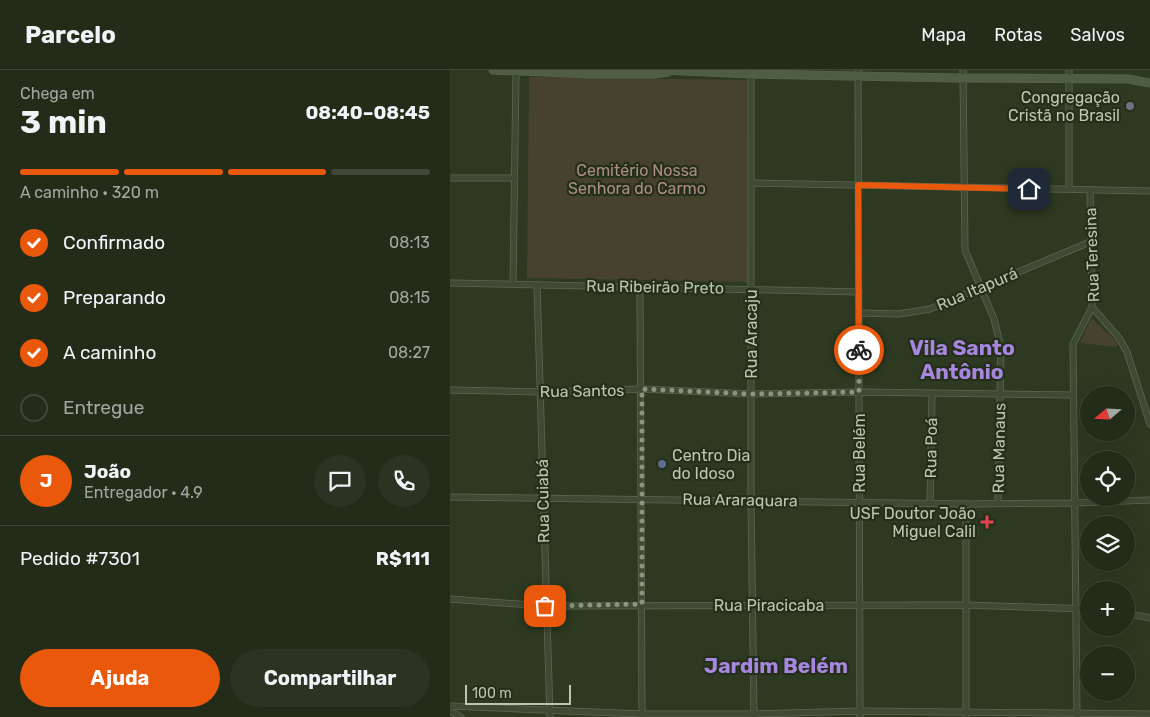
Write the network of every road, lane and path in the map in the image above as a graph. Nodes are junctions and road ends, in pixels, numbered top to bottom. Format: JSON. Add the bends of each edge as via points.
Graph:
{"nodes":[{"id":1,"x":493,"y":70,"type":"edge"},
{"id":2,"x":633,"y":70,"type":"edge"},
{"id":3,"x":517,"y":71,"type":"edge"},
{"id":4,"x":666,"y":71,"type":"edge"},
{"id":5,"x":563,"y":72,"type":"edge"},
{"id":6,"x":751,"y":72,"type":"edge"},
{"id":7,"x":858,"y":73,"type":"edge"},
{"id":8,"x":591,"y":74,"type":"junction"},
{"id":9,"x":963,"y":74,"type":"edge"},
{"id":10,"x":1069,"y":74,"type":"edge"},
{"id":11,"x":1150,"y":83,"type":"edge"},
{"id":12,"x":450,"y":178,"type":"edge"},
{"id":13,"x":515,"y":178,"type":"junction"},
{"id":14,"x":752,"y":183,"type":"junction"},
{"id":15,"x":858,"y":185,"type":"junction"},
{"id":16,"x":963,"y":187,"type":"junction"},
{"id":17,"x":1069,"y":190,"type":"junction"},
{"id":18,"x":1090,"y":190,"type":"junction"},
{"id":19,"x":1150,"y":191,"type":"edge"},
{"id":20,"x":1090,"y":242,"type":"junction"},
{"id":21,"x":450,"y":283,"type":"edge"},
{"id":22,"x":513,"y":284,"type":"junction"},
{"id":23,"x":536,"y":285,"type":"junction"},
{"id":24,"x":640,"y":287,"type":"junction"},
{"id":25,"x":980,"y":288,"type":"junction"},
{"id":26,"x":751,"y":289,"type":"junction"},
{"id":27,"x":859,"y":292,"type":"junction"},
{"id":28,"x":1092,"y":307,"type":"junction"},
{"id":29,"x":859,"y":313,"type":"junction"},
{"id":30,"x":642,"y":389,"type":"junction"},
{"id":31,"x":450,"y":390,"type":"edge"},
{"id":32,"x":541,"y":392,"type":"junction"},
{"id":33,"x":859,"y":392,"type":"junction"},
{"id":34,"x":932,"y":393,"type":"junction"},
{"id":35,"x":751,"y":394,"type":"junction"},
{"id":36,"x":1000,"y":394,"type":"junction"},
{"id":37,"x":1074,"y":395,"type":"junction"},
{"id":38,"x":1150,"y":424,"type":"edge"},
{"id":39,"x":450,"y":497,"type":"edge"},
{"id":40,"x":641,"y":498,"type":"junction"},
{"id":41,"x":542,"y":499,"type":"junction"},
{"id":42,"x":751,"y":500,"type":"junction"},
{"id":43,"x":1150,"y":500,"type":"edge"},
{"id":44,"x":859,"y":501,"type":"junction"},
{"id":45,"x":930,"y":503,"type":"junction"},
{"id":46,"x":998,"y":503,"type":"junction"},
{"id":47,"x":1074,"y":503,"type":"junction"},
{"id":48,"x":966,"y":504,"type":"junction"},
{"id":49,"x":450,"y":598,"type":"edge"},
{"id":50,"x":642,"y":604,"type":"junction"},
{"id":51,"x":753,"y":605,"type":"junction"},
{"id":52,"x":859,"y":605,"type":"junction"},
{"id":53,"x":966,"y":605,"type":"junction"},
{"id":54,"x":545,"y":606,"type":"junction"},
{"id":55,"x":1074,"y":608,"type":"junction"},
{"id":56,"x":1080,"y":608,"type":"edge"},
{"id":57,"x":1135,"y":615,"type":"edge"},
{"id":58,"x":1150,"y":618,"type":"edge"},
{"id":59,"x":450,"y":706,"type":"edge"},
{"id":60,"x":450,"y":711,"type":"edge"},
{"id":61,"x":550,"y":714,"type":"edge"},
{"id":62,"x":860,"y":714,"type":"edge"},
{"id":63,"x":966,"y":714,"type":"edge"},
{"id":64,"x":1150,"y":714,"type":"edge"},
{"id":65,"x":642,"y":715,"type":"edge"},
{"id":66,"x":1077,"y":715,"type":"edge"},
{"id":67,"x":754,"y":716,"type":"edge"},
{"id":68,"x":1127,"y":716,"type":"edge"},
{"id":69,"x":462,"y":717,"type":"edge"}],
"edges":[{"from":1,"to":3,"type":"main road"},
{"from":2,"to":8,"type":"main road"},
{"from":3,"to":5,"type":"main road"},
{"from":3,"to":13,"type":"street"},
{"from":4,"to":6,"type":"main road"},
{"from":4,"to":8,"type":"main road","via":[[655,74]]},
{"from":5,"to":8,"type":"main road"},
{"from":6,"to":7,"type":"main road"},
{"from":6,"to":14,"type":"street","name":"Rua Aracaju"},
{"from":7,"to":9,"type":"main road"},
{"from":7,"to":15,"type":"street","name":"Rua Belém"},
{"from":9,"to":10,"type":"main road"},
{"from":9,"to":16,"type":"street","name":"Rua Manaus"},
{"from":10,"to":11,"type":"main road"},
{"from":10,"to":17,"type":"street","name":"Rua Teresina"},
{"from":12,"to":13,"type":"street"},
{"from":13,"to":22,"type":"street"},
{"from":14,"to":15,"type":"street"},
{"from":14,"to":26,"type":"street","name":"Rua Aracaju"},
{"from":15,"to":16,"type":"street"},
{"from":15,"to":27,"type":"street","name":"Rua Belém"},
{"from":16,"to":17,"type":"street"},
{"from":16,"to":25,"type":"street","name":"Rua Manaus","via":[[965,250]]},
{"from":17,"to":18,"type":"street"},
{"from":18,"to":19,"type":"street"},
{"from":18,"to":20,"type":"street","name":"Rua Teresina"},
{"from":20,"to":25,"type":"street","name":"Rua Itapurá"},
{"from":20,"to":28,"type":"street","name":"Rua Teresina"},
{"from":21,"to":22,"type":"street","name":"Rua Ribeirão Preto"},
{"from":22,"to":23,"type":"street","name":"Rua Ribeirão Preto"},
{"from":23,"to":24,"type":"street","name":"Rua Ribeirão Preto"},
{"from":23,"to":32,"type":"street","name":"Rua Cuiabá"},
{"from":24,"to":26,"type":"street","name":"Rua Ribeirão Preto"},
{"from":24,"to":30,"type":"street"},
{"from":25,"to":29,"type":"street","name":"Rua Itapurá","via":[[930,309],[899,314]]},
{"from":25,"to":36,"type":"street","name":"Rua Manaus","via":[[994,320],[1001,348]]},
{"from":26,"to":27,"type":"street","name":"Rua Ribeirão Preto"},
{"from":26,"to":35,"type":"street","name":"Rua Aracaju"},
{"from":27,"to":29,"type":"street","name":"Rua Belém"},
{"from":28,"to":37,"type":"street","via":[[1074,344]]},
{"from":28,"to":38,"type":"street","name":"Rua Teresina","via":[[1127,352]]},
{"from":29,"to":33,"type":"street","name":"Rua Belém"},
{"from":30,"to":32,"type":"street","name":"Rua Santos"},
{"from":30,"to":35,"type":"street","name":"Rua Santos"},
{"from":30,"to":40,"type":"street"},
{"from":31,"to":32,"type":"street","name":"Rua Santos"},
{"from":32,"to":41,"type":"street","name":"Rua Cuiabá"},
{"from":33,"to":34,"type":"street","name":"Rua Santos"},
{"from":33,"to":35,"type":"street","name":"Rua Santos"},
{"from":33,"to":44,"type":"street","name":"Rua Belém"},
{"from":34,"to":36,"type":"street","name":"Rua Santos"},
{"from":34,"to":45,"type":"street","name":"Rua Poá"},
{"from":35,"to":42,"type":"street","name":"Rua Aracaju"},
{"from":36,"to":37,"type":"street","name":"Rua Santos"},
{"from":36,"to":46,"type":"street","name":"Rua Manaus"},
{"from":37,"to":47,"type":"street"},
{"from":39,"to":41,"type":"street","name":"Rua Araraquara"},
{"from":40,"to":41,"type":"street","name":"Rua Araraquara"},
{"from":40,"to":42,"type":"street","name":"Rua Araraquara"},
{"from":40,"to":50,"type":"street"},
{"from":41,"to":54,"type":"street","name":"Rua Cuiabá"},
{"from":42,"to":44,"type":"street","name":"Rua Araraquara"},
{"from":42,"to":51,"type":"street","name":"Rua Aracaju"},
{"from":43,"to":47,"type":"street","name":"Rua Araraquara"},
{"from":44,"to":45,"type":"street","name":"Rua Araraquara"},
{"from":44,"to":52,"type":"street","name":"Rua Belém"},
{"from":45,"to":48,"type":"street","name":"Rua Araraquara"},
{"from":46,"to":47,"type":"street","name":"Rua Araraquara"},
{"from":46,"to":48,"type":"street","name":"Rua Araraquara"},
{"from":47,"to":55,"type":"street"},
{"from":48,"to":53,"type":"street"},
{"from":49,"to":54,"type":"street","name":"Rua Piracicaba"},
{"from":50,"to":51,"type":"street","name":"Rua Piracicaba"},
{"from":50,"to":54,"type":"street","name":"Rua Piracicaba"},
{"from":50,"to":65,"type":"street"},
{"from":51,"to":52,"type":"street","name":"Rua Piracicaba"},
{"from":51,"to":67,"type":"street","name":"Rua Aracaju"},
{"from":52,"to":53,"type":"street","name":"Rua Piracicaba"},
{"from":52,"to":62,"type":"street","name":"Rua Belém"},
{"from":53,"to":55,"type":"street","name":"Rua Piracicaba"},
{"from":53,"to":63,"type":"street"},
{"from":54,"to":61,"type":"street","name":"Rua Cuiabá"},
{"from":55,"to":56,"type":"street","name":"Rua Piracicaba"},
{"from":55,"to":66,"type":"street"},
{"from":57,"to":58,"type":"street"},
{"from":59,"to":61,"type":"street"},
{"from":60,"to":69,"type":"street"},
{"from":61,"to":65,"type":"street"},
{"from":62,"to":63,"type":"street"},
{"from":62,"to":67,"type":"street"},
{"from":63,"to":66,"type":"street"},
{"from":64,"to":68,"type":"street"},
{"from":65,"to":67,"type":"street"},
{"from":66,"to":68,"type":"street"}]}
